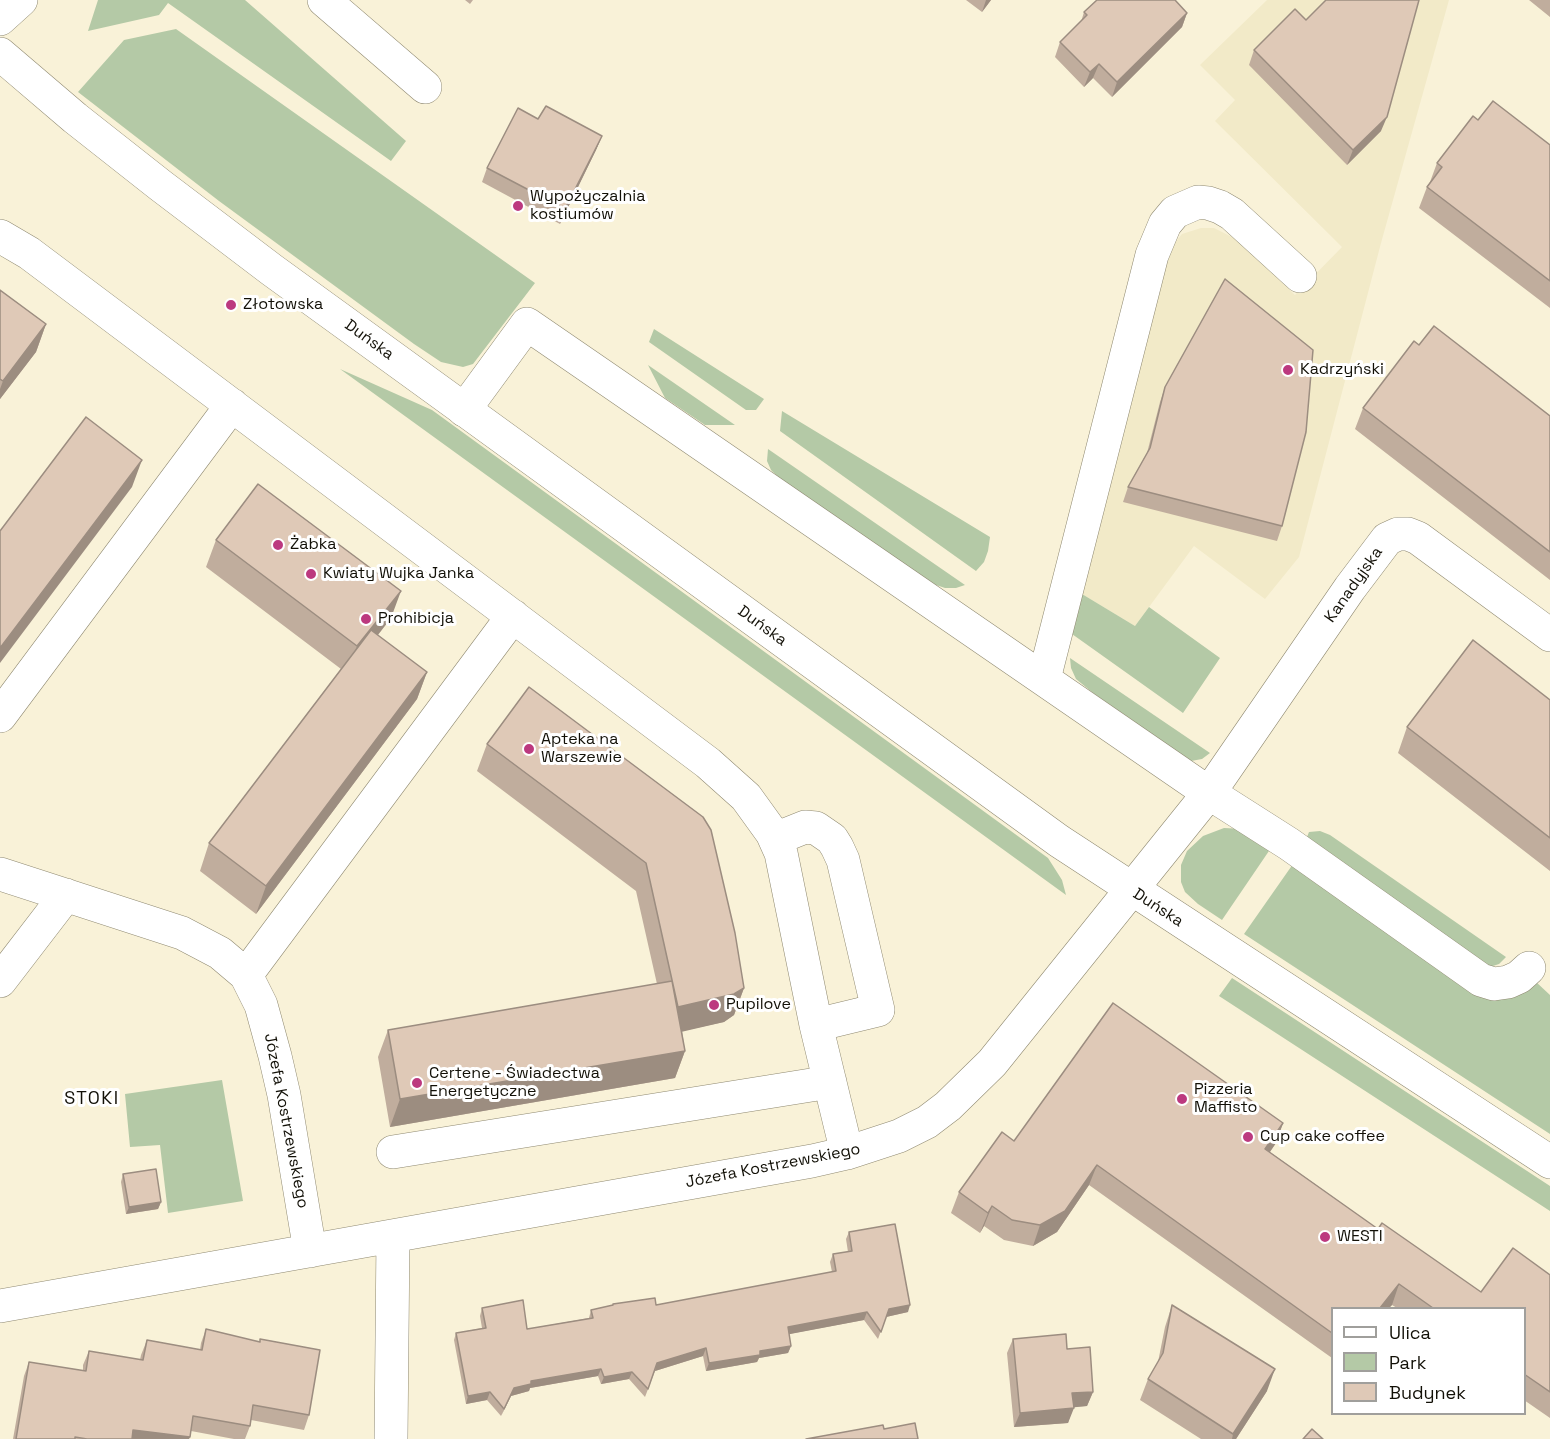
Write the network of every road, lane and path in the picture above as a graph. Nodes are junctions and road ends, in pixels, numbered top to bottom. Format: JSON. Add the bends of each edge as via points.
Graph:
{"nodes":[{"id":1,"x":21,"y":0,"type":"edge"},
{"id":2,"x":324,"y":0,"type":"edge"},
{"id":3,"x":0,"y":19,"type":"edge"},
{"id":4,"x":0,"y":54,"type":"edge"},
{"id":5,"x":425,"y":87,"type":"dead end"},
{"id":6,"x":0,"y":236,"type":"edge"},
{"id":7,"x":1300,"y":276,"type":"dead end"},
{"id":8,"x":232,"y":405,"type":"junction"},
{"id":9,"x":464,"y":410,"type":"junction"},
{"id":10,"x":513,"y":616,"type":"junction"},
{"id":11,"x":1550,"y":635,"type":"edge"},
{"id":12,"x":1044,"y":679,"type":"junction"},
{"id":13,"x":0,"y":716,"type":"edge"},
{"id":14,"x":1209,"y":793,"type":"junction"},
{"id":15,"x":775,"y":839,"type":"junction"},
{"id":16,"x":0,"y":874,"type":"edge"},
{"id":17,"x":1131,"y":890,"type":"junction"},
{"id":18,"x":66,"y":895,"type":"junction"},
{"id":19,"x":1529,"y":968,"type":"dead end"},
{"id":20,"x":246,"y":975,"type":"junction"},
{"id":21,"x":0,"y":981,"type":"edge"},
{"id":22,"x":816,"y":1025,"type":"junction"},
{"id":23,"x":830,"y":1082,"type":"junction"},
{"id":24,"x":393,"y":1152,"type":"dead end"},
{"id":25,"x":847,"y":1153,"type":"junction"},
{"id":26,"x":1550,"y":1162,"type":"edge"},
{"id":27,"x":393,"y":1236,"type":"junction"},
{"id":28,"x":310,"y":1251,"type":"junction"},
{"id":29,"x":0,"y":1306,"type":"edge"},
{"id":30,"x":391,"y":1439,"type":"edge"}],
"edges":[{"from":1,"to":3,"type":"street"},
{"from":2,"to":5,"type":"street"},
{"from":4,"to":9,"type":"street","name":"Duńska","via":[[160,185]]},
{"from":6,"to":8,"type":"street","via":[[29,253]]},
{"from":7,"to":12,"type":"street","via":[[1220,207],[1198,202],[1175,212],[1165,224],[1152,255]]},
{"from":8,"to":10,"type":"street"},
{"from":8,"to":13,"type":"street"},
{"from":9,"to":12,"type":"street","via":[[527,324]]},
{"from":9,"to":17,"type":"street","name":"Duńska"},
{"from":10,"to":15,"type":"street","via":[[725,776],[756,809]]},
{"from":10,"to":20,"type":"street"},
{"from":11,"to":14,"type":"street","name":"Kanadyjska","via":[[1418,538],[1398,534],[1387,539]]},
{"from":12,"to":14,"type":"street"},
{"from":14,"to":17,"type":"street","name":"Kanadyjska"},
{"from":14,"to":19,"type":"street","via":[[1289,844],[1481,980],[1494,984],[1508,982]]},
{"from":15,"to":22,"type":"street"},
{"from":15,"to":22,"type":"street","via":[[805,827],[816,828],[832,838],[843,860],[878,1010]]},
{"from":16,"to":18,"type":"street","name":"Józefa Kostrzewskiego"},
{"from":17,"to":25,"type":"street","name":"Józefa Kostrzewskiego","via":[[992,1063],[948,1106],[899,1136]]},
{"from":17,"to":26,"type":"street","name":"Duńska"},
{"from":18,"to":20,"type":"street","name":"Józefa Kostrzewskiego","via":[[182,933],[220,953]]},
{"from":18,"to":21,"type":"street"},
{"from":20,"to":28,"type":"street","name":"Józefa Kostrzewskiego","via":[[272,1041]]},
{"from":22,"to":23,"type":"street"},
{"from":23,"to":24,"type":"street"},
{"from":23,"to":25,"type":"street"},
{"from":25,"to":27,"type":"street","name":"Józefa Kostrzewskiego"},
{"from":27,"to":28,"type":"street","name":"Józefa Kostrzewskiego"},
{"from":27,"to":30,"type":"street"},
{"from":28,"to":29,"type":"street","name":"Józefa Kostrzewskiego"}]}
